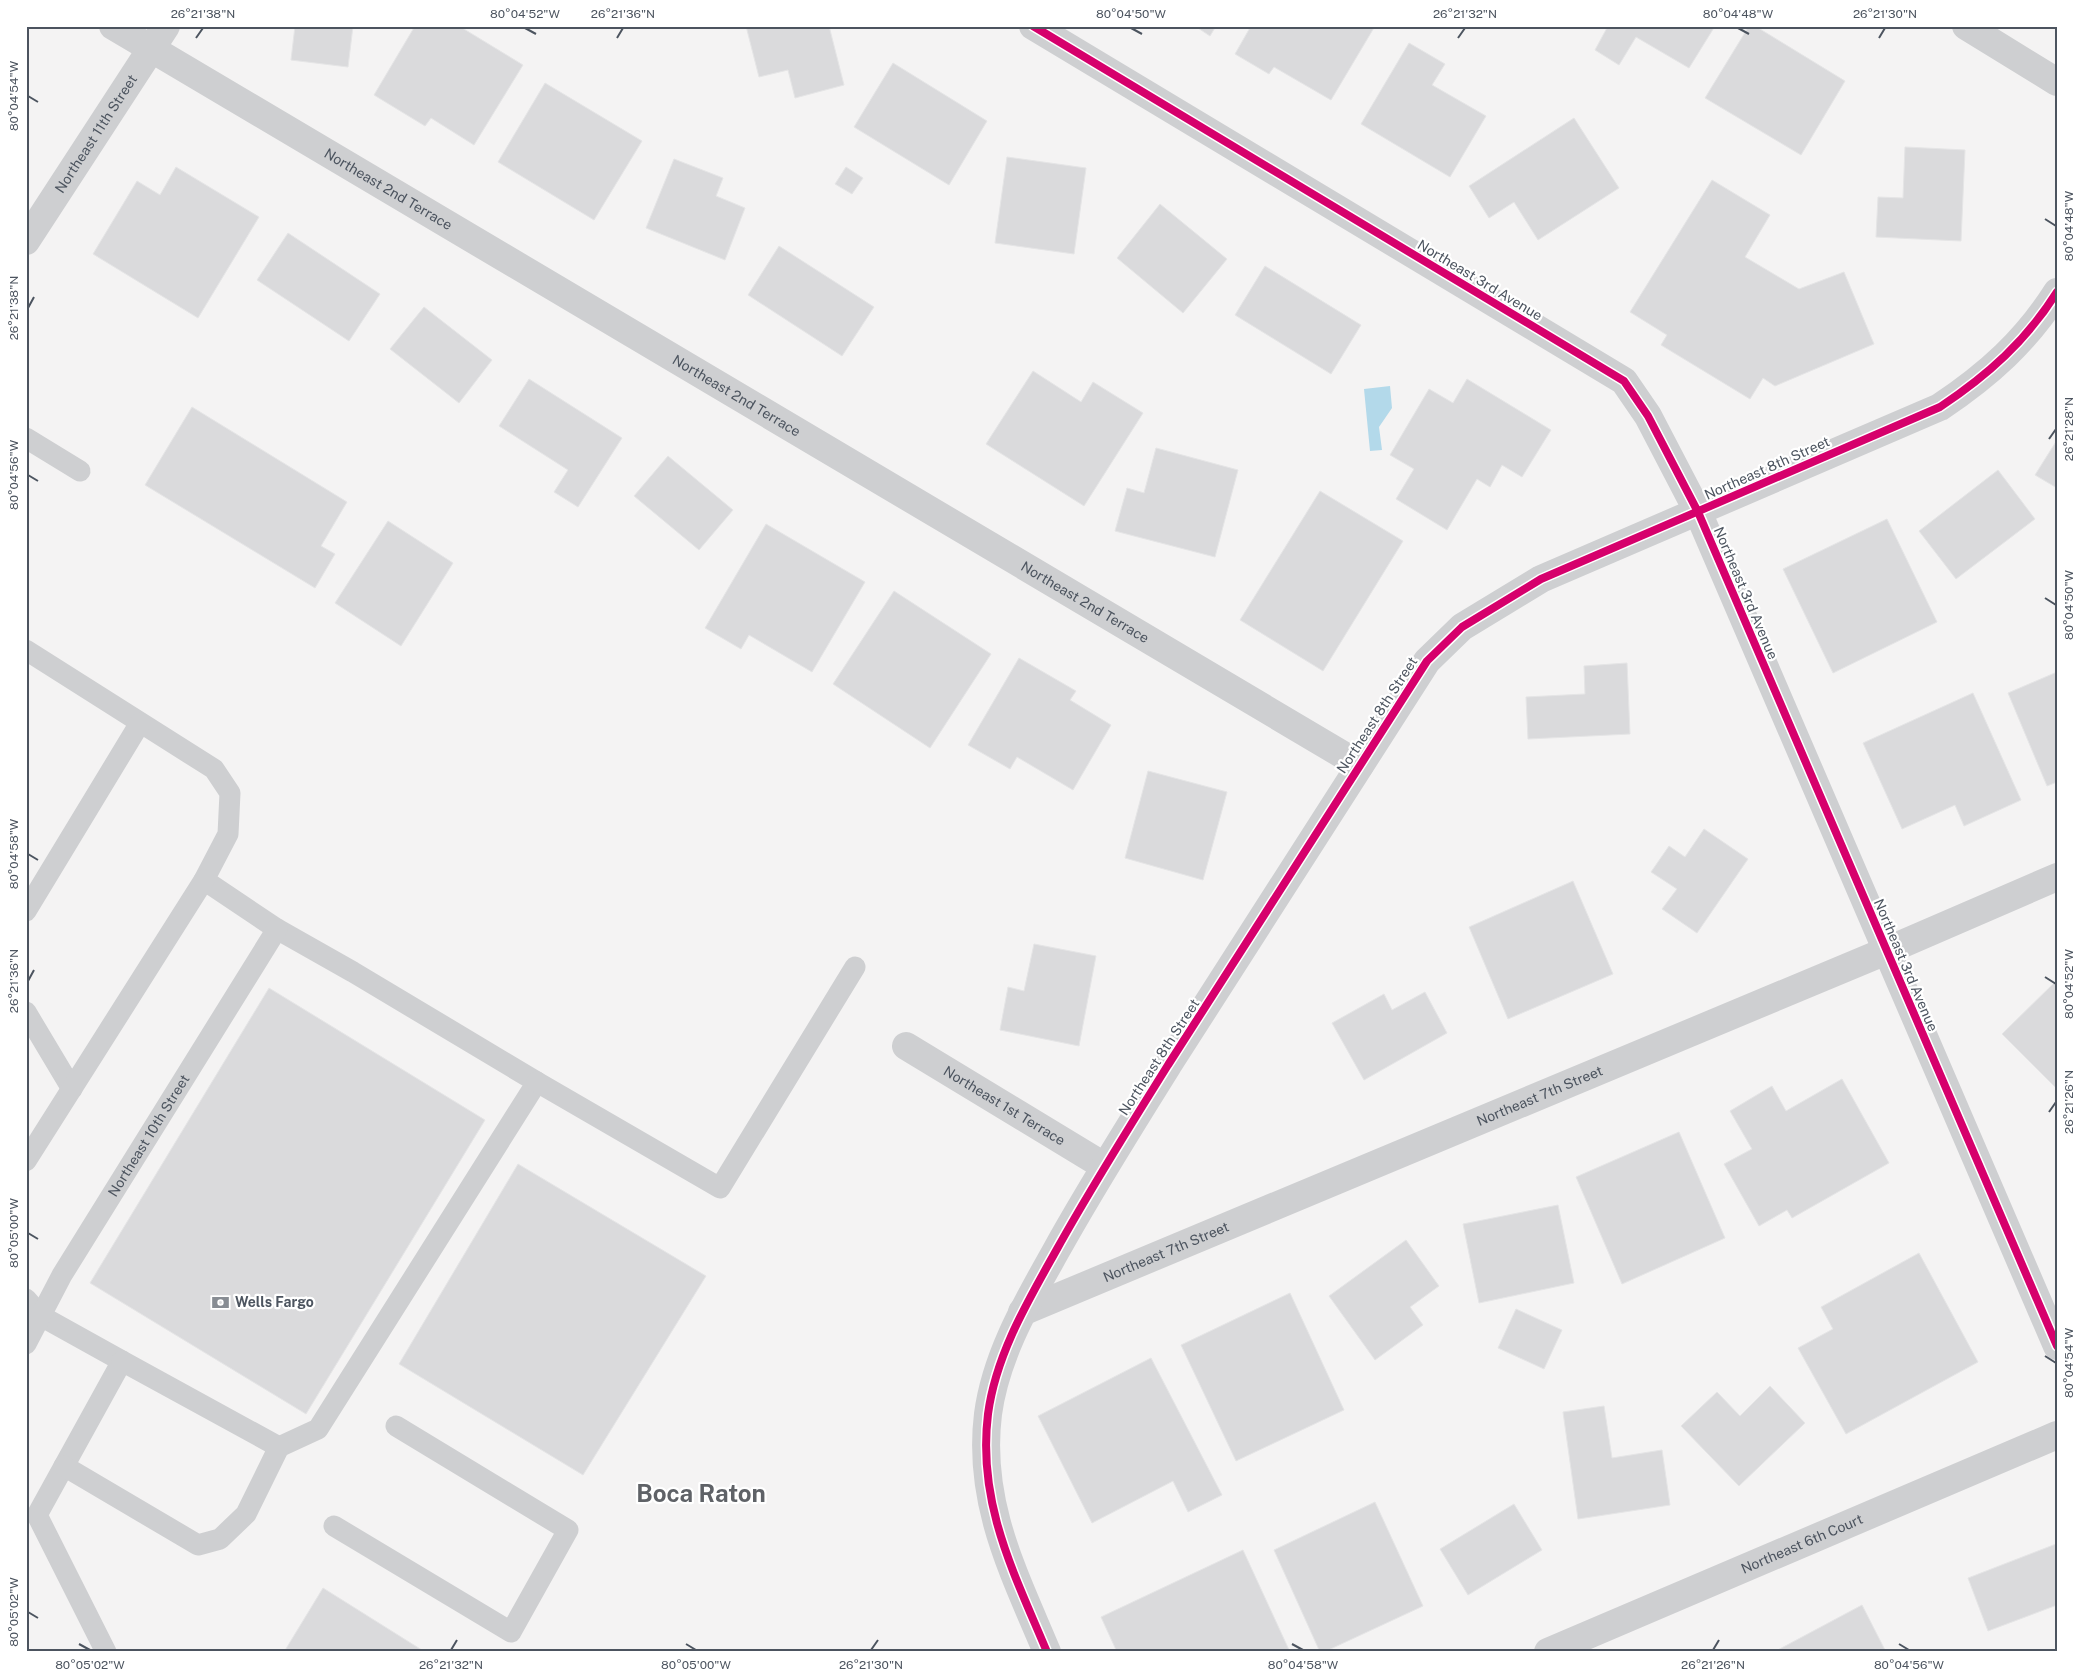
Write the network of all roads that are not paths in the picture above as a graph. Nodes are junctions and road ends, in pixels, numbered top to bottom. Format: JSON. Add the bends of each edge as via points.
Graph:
{"nodes":[{"id":1,"x":113,"y":26,"type":"edge"},
{"id":2,"x":166,"y":26,"type":"edge"},
{"id":3,"x":1033,"y":26,"type":"edge"},
{"id":4,"x":1966,"y":26,"type":"edge"},
{"id":5,"x":152,"y":49,"type":"junction"},
{"id":6,"x":2057,"y":82,"type":"edge"},
{"id":7,"x":26,"y":242,"type":"edge"},
{"id":8,"x":2057,"y":292,"type":"edge"},
{"id":9,"x":26,"y":438,"type":"edge"},
{"id":10,"x":80,"y":471,"type":"dead end"},
{"id":11,"x":1698,"y":512,"type":"junction"},
{"id":12,"x":26,"y":650,"type":"edge"},
{"id":13,"x":140,"y":723,"type":"junction"},
{"id":14,"x":1360,"y":765,"type":"junction"},
{"id":15,"x":2057,"y":877,"type":"edge"},
{"id":16,"x":204,"y":880,"type":"junction"},
{"id":17,"x":26,"y":911,"type":"edge"},
{"id":18,"x":277,"y":929,"type":"junction"},
{"id":19,"x":1886,"y":951,"type":"junction"},
{"id":20,"x":855,"y":967,"type":"dead end"},
{"id":21,"x":26,"y":1012,"type":"edge"},
{"id":22,"x":906,"y":1046,"type":"dead end"},
{"id":23,"x":537,"y":1082,"type":"junction"},
{"id":24,"x":72,"y":1089,"type":"junction"},
{"id":25,"x":26,"y":1161,"type":"edge"},
{"id":26,"x":1104,"y":1166,"type":"junction"},
{"id":27,"x":26,"y":1299,"type":"edge"},
{"id":28,"x":1022,"y":1312,"type":"junction"},
{"id":29,"x":41,"y":1316,"type":"junction"},
{"id":30,"x":26,"y":1344,"type":"edge"},
{"id":31,"x":2057,"y":1346,"type":"edge"},
{"id":32,"x":122,"y":1361,"type":"junction"},
{"id":33,"x":396,"y":1426,"type":"dead end"},
{"id":34,"x":2057,"y":1435,"type":"edge"},
{"id":35,"x":279,"y":1447,"type":"junction"},
{"id":36,"x":64,"y":1466,"type":"junction"},
{"id":37,"x":334,"y":1526,"type":"dead end"},
{"id":38,"x":106,"y":1652,"type":"edge"},
{"id":39,"x":1047,"y":1652,"type":"edge"},
{"id":40,"x":1548,"y":1652,"type":"edge"}],
"edges":[{"from":1,"to":5,"type":"street","name":"Northeast 2nd Terrace"},
{"from":2,"to":5,"type":"street","name":"Northeast 11th Street"},
{"from":3,"to":11,"type":"street","name":"Northeast 3rd Avenue","via":[[1624,382],[1648,416]]},
{"from":4,"to":6,"type":"street"},
{"from":5,"to":7,"type":"street","name":"Northeast 11th Street"},
{"from":5,"to":14,"type":"street","name":"Northeast 2nd Terrace"},
{"from":8,"to":11,"type":"street","name":"Northeast 8th Street","via":[[2003,360],[1940,406]]},
{"from":9,"to":10,"type":"lane"},
{"from":11,"to":14,"type":"street","name":"Northeast 8th Street","via":[[1541,579],[1462,627],[1427,661]]},
{"from":11,"to":19,"type":"street","name":"Northeast 3rd Avenue"},
{"from":12,"to":13,"type":"lane"},
{"from":13,"to":16,"type":"lane","via":[[214,769],[230,793],[228,834]]},
{"from":13,"to":17,"type":"lane"},
{"from":14,"to":26,"type":"street","name":"Northeast 8th Street"},
{"from":15,"to":19,"type":"street","name":"Northeast 7th Street"},
{"from":16,"to":18,"type":"lane"},
{"from":16,"to":24,"type":"lane"},
{"from":18,"to":23,"type":"lane"},
{"from":18,"to":29,"type":"lane","name":"Northeast 10th Street","via":[[62,1274]]},
{"from":19,"to":28,"type":"street","name":"Northeast 7th Street"},
{"from":19,"to":31,"type":"street","name":"Northeast 3rd Avenue"},
{"from":20,"to":23,"type":"lane","via":[[720,1188]]},
{"from":21,"to":24,"type":"lane"},
{"from":22,"to":26,"type":"street","name":"Northeast 1st Terrace"},
{"from":23,"to":35,"type":"lane","via":[[318,1429]]},
{"from":24,"to":25,"type":"lane"},
{"from":26,"to":28,"type":"street","name":"Northeast 8th Street"},
{"from":27,"to":29,"type":"lane"},
{"from":28,"to":39,"type":"street","name":"Northeast 8th Street","via":[[995,1376],[988,1416],[987,1455],[990,1495],[998,1533]]},
{"from":29,"to":30,"type":"lane","name":"Northeast 10th Street"},
{"from":29,"to":32,"type":"lane"},
{"from":32,"to":35,"type":"lane"},
{"from":32,"to":36,"type":"lane"},
{"from":33,"to":37,"type":"lane","via":[[568,1530],[511,1632]]},
{"from":34,"to":40,"type":"street","name":"Northeast 6th Court"},
{"from":35,"to":36,"type":"lane","via":[[246,1514],[220,1539],[198,1545]]},
{"from":36,"to":38,"type":"lane","via":[[37,1515]]}]}
